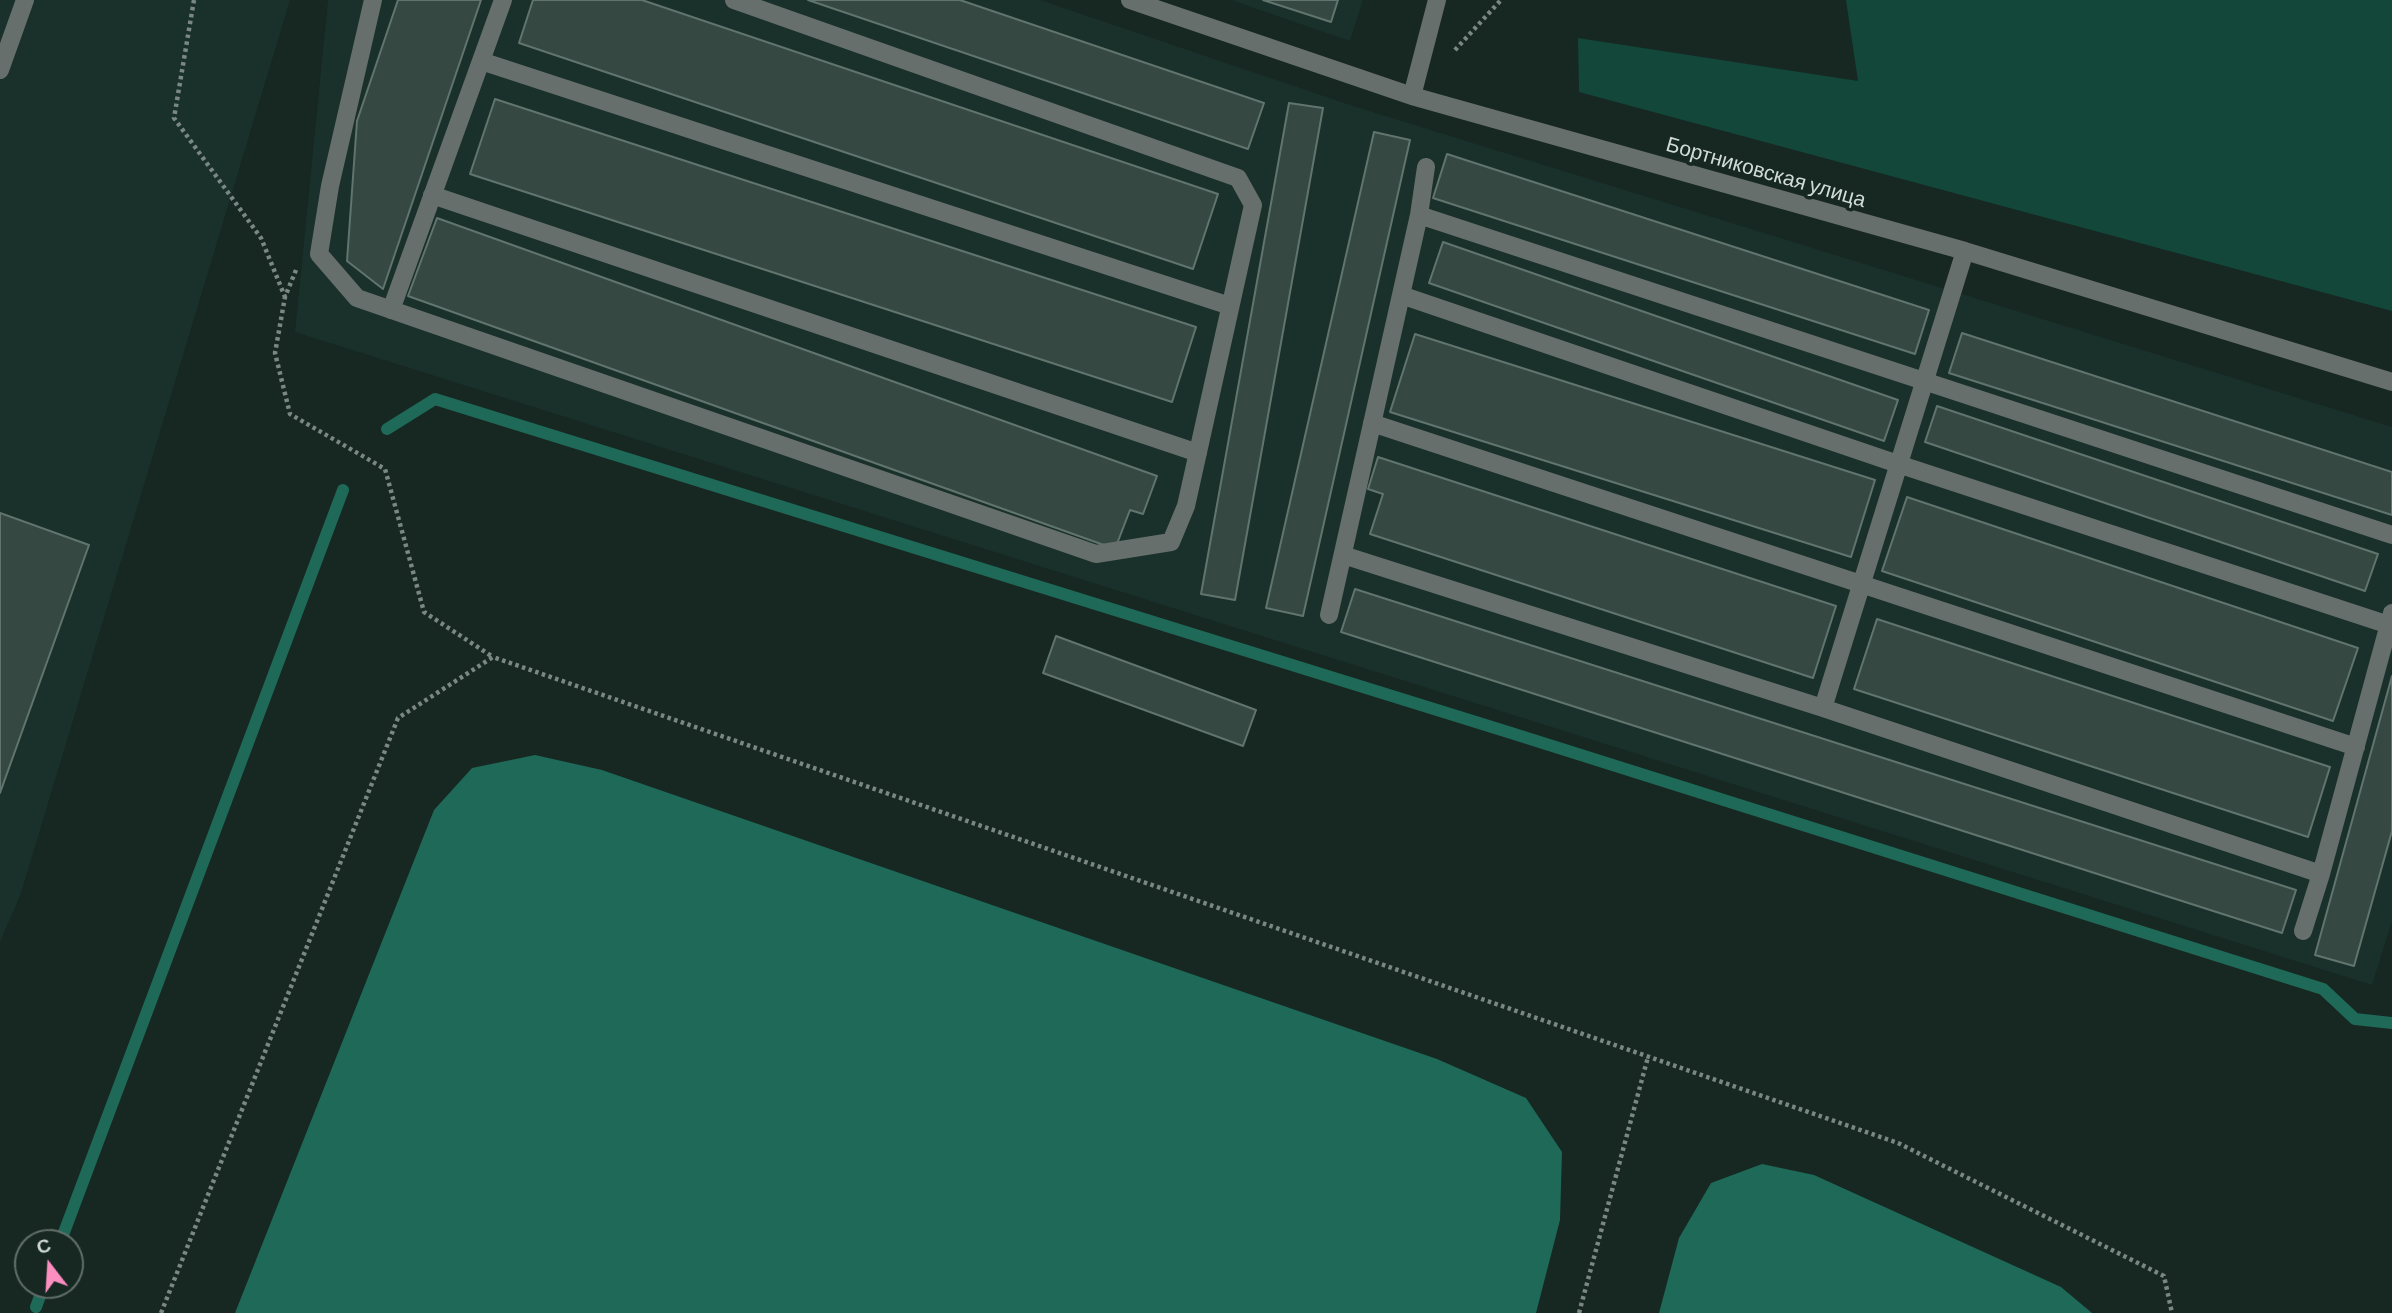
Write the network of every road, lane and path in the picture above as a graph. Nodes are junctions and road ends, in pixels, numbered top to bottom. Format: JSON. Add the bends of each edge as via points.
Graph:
{"nodes":[{"id":1,"x":25,"y":0,"type":"edge"},
{"id":2,"x":194,"y":0,"type":"edge"},
{"id":3,"x":373,"y":0,"type":"edge"},
{"id":4,"x":503,"y":0,"type":"edge"},
{"id":5,"x":734,"y":0,"type":"edge"},
{"id":6,"x":1130,"y":0,"type":"edge"},
{"id":7,"x":1437,"y":0,"type":"edge"},
{"id":8,"x":481,"y":61,"type":"junction"},
{"id":9,"x":0,"y":69,"type":"edge"},
{"id":10,"x":1412,"y":96,"type":"junction"},
{"id":11,"x":1426,"y":167,"type":"dead end"},
{"id":12,"x":432,"y":195,"type":"junction"},
{"id":13,"x":1419,"y":215,"type":"junction"},
{"id":14,"x":1965,"y":251,"type":"junction"},
{"id":15,"x":300,"y":260,"type":"dead end"},
{"id":16,"x":1401,"y":295,"type":"junction"},
{"id":17,"x":285,"y":297,"type":"junction"},
{"id":18,"x":1230,"y":306,"type":"junction"},
{"id":19,"x":391,"y":310,"type":"junction"},
{"id":20,"x":1925,"y":380,"type":"junction"},
{"id":21,"x":2392,"y":382,"type":"edge"},
{"id":22,"x":1372,"y":423,"type":"junction"},
{"id":23,"x":1198,"y":453,"type":"junction"},
{"id":24,"x":1898,"y":464,"type":"junction"},
{"id":25,"x":2392,"y":535,"type":"edge"},
{"id":26,"x":1343,"y":555,"type":"junction"},
{"id":27,"x":1861,"y":585,"type":"junction"},
{"id":28,"x":1329,"y":615,"type":"dead end"},
{"id":29,"x":2390,"y":619,"type":"edge"},
{"id":30,"x":494,"y":657,"type":"junction"},
{"id":31,"x":1823,"y":708,"type":"junction"},
{"id":32,"x":2356,"y":747,"type":"junction"},
{"id":33,"x":2321,"y":874,"type":"junction"},
{"id":34,"x":2303,"y":931,"type":"dead end"},
{"id":35,"x":1648,"y":1056,"type":"junction"},
{"id":36,"x":161,"y":1313,"type":"edge"},
{"id":37,"x":1579,"y":1313,"type":"edge"},
{"id":38,"x":2172,"y":1313,"type":"edge"}],
"edges":[{"from":1,"to":9,"type":"street"},
{"from":2,"to":17,"type":"path","via":[[174,118],[261,238]]},
{"from":3,"to":19,"type":"street","via":[[318,254],[357,298]]},
{"from":4,"to":8,"type":"street"},
{"from":5,"to":18,"type":"street","via":[[1238,178],[1253,205]]},
{"from":6,"to":10,"type":"street","name":"Бортниковская улица"},
{"from":7,"to":10,"type":"street"},
{"from":8,"to":12,"type":"street"},
{"from":8,"to":18,"type":"street"},
{"from":10,"to":14,"type":"street","name":"Бортниковская улица"},
{"from":11,"to":13,"type":"street"},
{"from":12,"to":19,"type":"street"},
{"from":12,"to":23,"type":"street"},
{"from":13,"to":16,"type":"street"},
{"from":13,"to":20,"type":"street"},
{"from":14,"to":20,"type":"street"},
{"from":14,"to":21,"type":"street","name":"Бортниковская улица"},
{"from":15,"to":17,"type":"path"},
{"from":16,"to":22,"type":"street"},
{"from":16,"to":24,"type":"street"},
{"from":17,"to":30,"type":"path","via":[[275,353],[290,414],[385,469],[424,612]]},
{"from":18,"to":23,"type":"street"},
{"from":19,"to":23,"type":"street","via":[[1096,554],[1171,542],[1186,506]]},
{"from":20,"to":24,"type":"street"},
{"from":20,"to":25,"type":"street"},
{"from":22,"to":26,"type":"street"},
{"from":22,"to":27,"type":"street"},
{"from":24,"to":27,"type":"street"},
{"from":24,"to":29,"type":"street"},
{"from":26,"to":28,"type":"street"},
{"from":26,"to":31,"type":"street"},
{"from":27,"to":31,"type":"street"},
{"from":27,"to":32,"type":"street"},
{"from":29,"to":32,"type":"street"},
{"from":30,"to":35,"type":"path"},
{"from":30,"to":36,"type":"path","via":[[398,718]]},
{"from":31,"to":33,"type":"street"},
{"from":32,"to":33,"type":"street"},
{"from":33,"to":34,"type":"street"},
{"from":35,"to":37,"type":"path"},
{"from":35,"to":38,"type":"path","via":[[1898,1143],[2164,1276]]}]}
